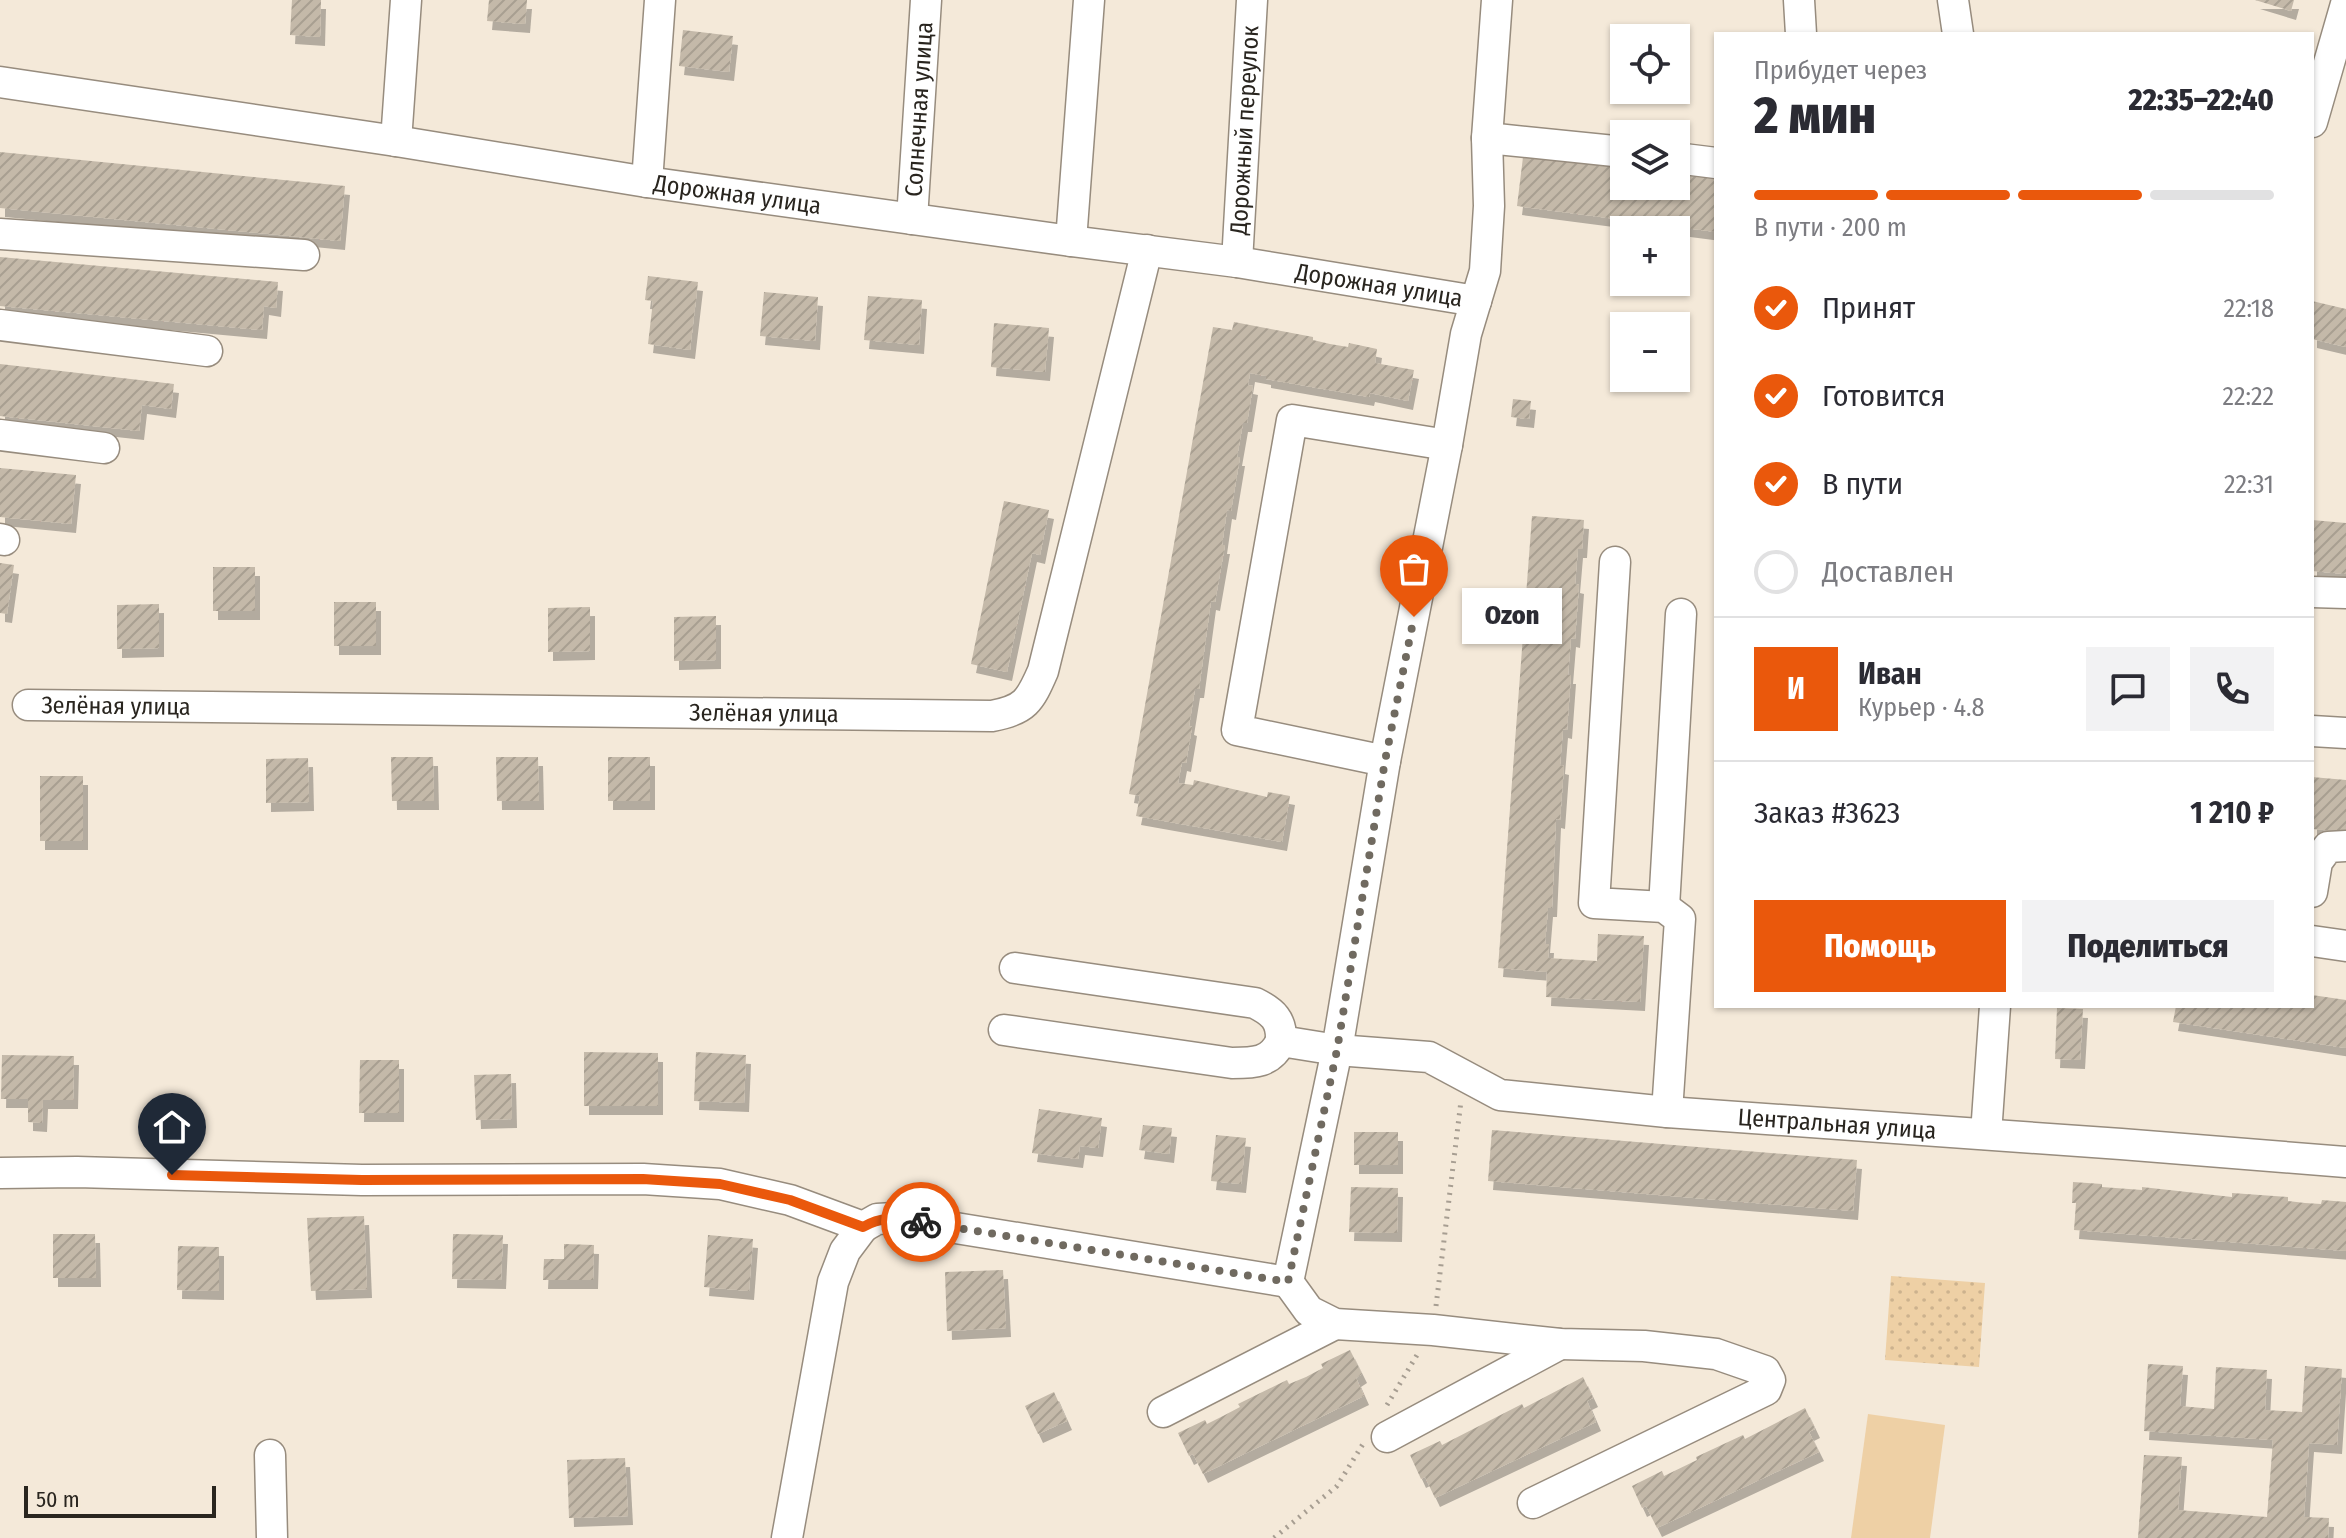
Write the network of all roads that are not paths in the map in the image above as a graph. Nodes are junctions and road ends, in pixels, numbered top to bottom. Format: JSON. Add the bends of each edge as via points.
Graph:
{"nodes":[{"id":1,"x":406,"y":0,"type":"edge"},
{"id":2,"x":660,"y":0,"type":"edge"},
{"id":3,"x":926,"y":0,"type":"edge"},
{"id":4,"x":1089,"y":0,"type":"edge"},
{"id":5,"x":1252,"y":0,"type":"edge"},
{"id":6,"x":1497,"y":0,"type":"edge"},
{"id":7,"x":1799,"y":0,"type":"edge"},
{"id":8,"x":1953,"y":0,"type":"edge"},
{"id":9,"x":2346,"y":4,"type":"edge"},
{"id":10,"x":1801,"y":32,"type":"edge"},
{"id":11,"x":1958,"y":32,"type":"edge"},
{"id":12,"x":0,"y":82,"type":"edge"},
{"id":13,"x":2314,"y":115,"type":"edge"},
{"id":14,"x":1487,"y":138,"type":"junction"},
{"id":15,"x":396,"y":141,"type":"junction"},
{"id":16,"x":1610,"y":151,"type":"edge"},
{"id":17,"x":1690,"y":160,"type":"edge"},
{"id":18,"x":1714,"y":163,"type":"edge"},
{"id":19,"x":647,"y":182,"type":"junction"},
{"id":20,"x":912,"y":219,"type":"junction"},
{"id":21,"x":0,"y":234,"type":"edge"},
{"id":22,"x":1071,"y":241,"type":"junction"},
{"id":23,"x":1147,"y":250,"type":"junction"},
{"id":24,"x":304,"y":255,"type":"dead end"},
{"id":25,"x":1237,"y":262,"type":"junction"},
{"id":26,"x":1476,"y":301,"type":"junction"},
{"id":27,"x":0,"y":325,"type":"edge"},
{"id":28,"x":207,"y":351,"type":"dead end"},
{"id":29,"x":0,"y":435,"type":"edge"},
{"id":30,"x":1447,"y":445,"type":"junction"},
{"id":31,"x":104,"y":448,"type":"dead end"},
{"id":32,"x":1615,"y":562,"type":"dead end"},
{"id":33,"x":2314,"y":592,"type":"edge"},
{"id":34,"x":2346,"y":593,"type":"edge"},
{"id":35,"x":1681,"y":614,"type":"dead end"},
{"id":36,"x":28,"y":705,"type":"dead end"},
{"id":37,"x":2314,"y":731,"type":"edge"},
{"id":38,"x":2346,"y":733,"type":"edge"},
{"id":39,"x":1385,"y":761,"type":"junction"},
{"id":40,"x":2346,"y":846,"type":"edge"},
{"id":41,"x":2314,"y":880,"type":"edge"},
{"id":42,"x":1664,"y":907,"type":"junction"},
{"id":43,"x":2314,"y":941,"type":"edge"},
{"id":44,"x":2346,"y":946,"type":"edge"},
{"id":45,"x":1015,"y":968,"type":"dead end"},
{"id":46,"x":1995,"y":1008,"type":"edge"},
{"id":47,"x":1004,"y":1030,"type":"dead end"},
{"id":48,"x":1281,"y":1041,"type":"junction"},
{"id":49,"x":1337,"y":1050,"type":"junction"},
{"id":50,"x":1667,"y":1112,"type":"junction"},
{"id":51,"x":1986,"y":1134,"type":"junction"},
{"id":52,"x":2346,"y":1162,"type":"edge"},
{"id":53,"x":0,"y":1173,"type":"edge"},
{"id":54,"x":863,"y":1227,"type":"junction"},
{"id":55,"x":1288,"y":1282,"type":"junction"},
{"id":56,"x":1335,"y":1324,"type":"junction"},
{"id":57,"x":1560,"y":1344,"type":"junction"},
{"id":58,"x":1163,"y":1412,"type":"dead end"},
{"id":59,"x":1387,"y":1437,"type":"dead end"},
{"id":60,"x":270,"y":1455,"type":"dead end"},
{"id":61,"x":1533,"y":1503,"type":"dead end"},
{"id":62,"x":272,"y":1538,"type":"edge"},
{"id":63,"x":787,"y":1538,"type":"edge"}],
"edges":[{"from":1,"to":15,"type":"street"},
{"from":2,"to":19,"type":"street"},
{"from":3,"to":20,"type":"street","name":"Солнечная улица"},
{"from":4,"to":22,"type":"street"},
{"from":5,"to":25,"type":"street","name":"Дорожный переулок"},
{"from":6,"to":14,"type":"street"},
{"from":7,"to":10,"type":"street"},
{"from":8,"to":11,"type":"street"},
{"from":9,"to":13,"type":"street"},
{"from":12,"to":15,"type":"street","name":"Дорожная улица"},
{"from":14,"to":16,"type":"street"},
{"from":14,"to":26,"type":"street","via":[[1485,271]]},
{"from":15,"to":19,"type":"street","name":"Дорожная улица"},
{"from":17,"to":18,"type":"street"},
{"from":19,"to":20,"type":"street","name":"Дорожная улица"},
{"from":20,"to":22,"type":"street","name":"Дорожная улица"},
{"from":21,"to":24,"type":"street"},
{"from":22,"to":23,"type":"street","name":"Дорожная улица"},
{"from":23,"to":25,"type":"street","name":"Дорожная улица"},
{"from":23,"to":36,"type":"street","name":"Зелёная улица","via":[[1043,671],[1032,698],[1014,712],[992,716]]},
{"from":25,"to":26,"type":"street","name":"Дорожная улица"},
{"from":26,"to":30,"type":"street"},
{"from":27,"to":28,"type":"street"},
{"from":29,"to":31,"type":"street"},
{"from":30,"to":39,"type":"street"},
{"from":30,"to":39,"type":"street","via":[[1292,420],[1237,730]]},
{"from":32,"to":42,"type":"street","via":[[1594,903]]},
{"from":33,"to":34,"type":"street"},
{"from":35,"to":42,"type":"street"},
{"from":37,"to":38,"type":"street"},
{"from":39,"to":49,"type":"street"},
{"from":40,"to":41,"type":"street","via":[[2328,847],[2317,862]]},
{"from":42,"to":50,"type":"street","via":[[1680,919]]},
{"from":43,"to":44,"type":"street"},
{"from":45,"to":48,"type":"street","via":[[1255,1003],[1277,1018]]},
{"from":46,"to":51,"type":"street"},
{"from":47,"to":48,"type":"street","via":[[1232,1063],[1269,1059]]},
{"from":48,"to":49,"type":"street","name":"Центральная улица"},
{"from":49,"to":50,"type":"street","name":"Центральная улица","via":[[1429,1057],[1500,1095]]},
{"from":49,"to":55,"type":"street"},
{"from":50,"to":51,"type":"street","name":"Центральная улица"},
{"from":51,"to":52,"type":"street","name":"Центральная улица"},
{"from":53,"to":54,"type":"street","via":[[643,1179],[720,1184],[790,1200]]},
{"from":54,"to":55,"type":"street","via":[[894,1218]]},
{"from":54,"to":63,"type":"street","via":[[845,1251],[833,1282]]},
{"from":55,"to":56,"type":"street","via":[[1309,1311]]},
{"from":56,"to":57,"type":"street"},
{"from":56,"to":58,"type":"street"},
{"from":57,"to":59,"type":"street"},
{"from":57,"to":61,"type":"street","via":[[1716,1354],[1765,1371],[1770,1380],[1766,1390]]},
{"from":60,"to":62,"type":"street"}]}
